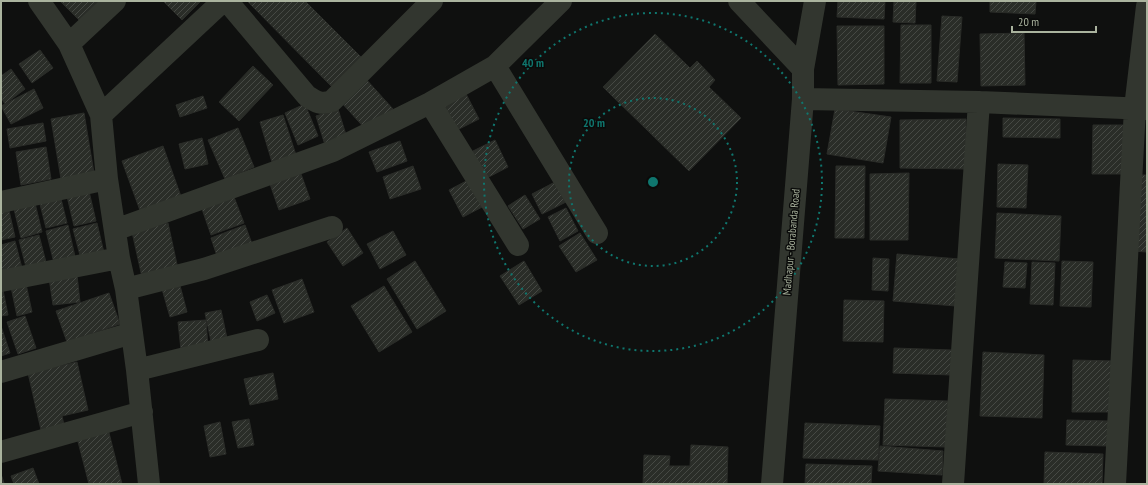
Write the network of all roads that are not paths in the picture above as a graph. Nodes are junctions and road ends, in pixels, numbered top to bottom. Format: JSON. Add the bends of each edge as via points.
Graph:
{"nodes":[{"id":1,"x":39,"y":1,"type":"edge"},
{"id":2,"x":115,"y":1,"type":"edge"},
{"id":3,"x":223,"y":1,"type":"edge"},
{"id":4,"x":227,"y":1,"type":"edge"},
{"id":5,"x":432,"y":1,"type":"edge"},
{"id":6,"x":561,"y":1,"type":"edge"},
{"id":7,"x":739,"y":1,"type":"edge"},
{"id":8,"x":815,"y":1,"type":"edge"},
{"id":9,"x":1147,"y":6,"type":"edge"},
{"id":10,"x":69,"y":44,"type":"junction"},
{"id":11,"x":495,"y":66,"type":"junction"},
{"id":12,"x":804,"y":69,"type":"junction"},
{"id":13,"x":803,"y":98,"type":"junction"},
{"id":14,"x":979,"y":102,"type":"junction"},
{"id":15,"x":430,"y":103,"type":"junction"},
{"id":16,"x":1141,"y":108,"type":"edge"},
{"id":17,"x":101,"y":115,"type":"junction"},
{"id":18,"x":107,"y":179,"type":"junction"},
{"id":19,"x":1,"y":202,"type":"edge"},
{"id":20,"x":332,"y":227,"type":"dead end"},
{"id":21,"x":115,"y":230,"type":"junction"},
{"id":22,"x":597,"y":233,"type":"dead end"},
{"id":23,"x":518,"y":245,"type":"dead end"},
{"id":24,"x":119,"y":258,"type":"junction"},
{"id":25,"x":1,"y":281,"type":"edge"},
{"id":26,"x":126,"y":289,"type":"junction"},
{"id":27,"x":132,"y":333,"type":"junction"},
{"id":28,"x":258,"y":340,"type":"dead end"},
{"id":29,"x":137,"y":370,"type":"junction"},
{"id":30,"x":1,"y":372,"type":"edge"},
{"id":31,"x":142,"y":412,"type":"junction"},
{"id":32,"x":1,"y":452,"type":"edge"},
{"id":33,"x":149,"y":484,"type":"edge"},
{"id":34,"x":772,"y":484,"type":"edge"},
{"id":35,"x":953,"y":484,"type":"edge"},
{"id":36,"x":1114,"y":484,"type":"edge"}],
"edges":[{"from":1,"to":10,"type":"street"},
{"from":2,"to":10,"type":"street"},
{"from":3,"to":17,"type":"street"},
{"from":4,"to":5,"type":"street","via":[[307,96],[324,104],[332,101]]},
{"from":6,"to":11,"type":"street"},
{"from":7,"to":12,"type":"street"},
{"from":8,"to":12,"type":"street","name":"Madhapur - Borabanda Road"},
{"from":9,"to":16,"type":"street"},
{"from":10,"to":17,"type":"street"},
{"from":11,"to":15,"type":"street"},
{"from":11,"to":22,"type":"street"},
{"from":12,"to":13,"type":"street","name":"Madhapur - Borabanda Road"},
{"from":13,"to":14,"type":"street"},
{"from":13,"to":34,"type":"street","name":"Madhapur - Borabanda Road"},
{"from":14,"to":16,"type":"street"},
{"from":14,"to":35,"type":"street"},
{"from":15,"to":21,"type":"street","via":[[333,151]]},
{"from":15,"to":23,"type":"street"},
{"from":16,"to":36,"type":"street"},
{"from":17,"to":18,"type":"street"},
{"from":18,"to":19,"type":"street"},
{"from":18,"to":21,"type":"street"},
{"from":20,"to":26,"type":"street","via":[[204,269]]},
{"from":21,"to":24,"type":"street"},
{"from":24,"to":25,"type":"street"},
{"from":24,"to":26,"type":"street"},
{"from":26,"to":27,"type":"street"},
{"from":27,"to":29,"type":"street"},
{"from":27,"to":30,"type":"street"},
{"from":28,"to":29,"type":"street"},
{"from":29,"to":31,"type":"street"},
{"from":31,"to":32,"type":"street"},
{"from":31,"to":33,"type":"street"}]}
